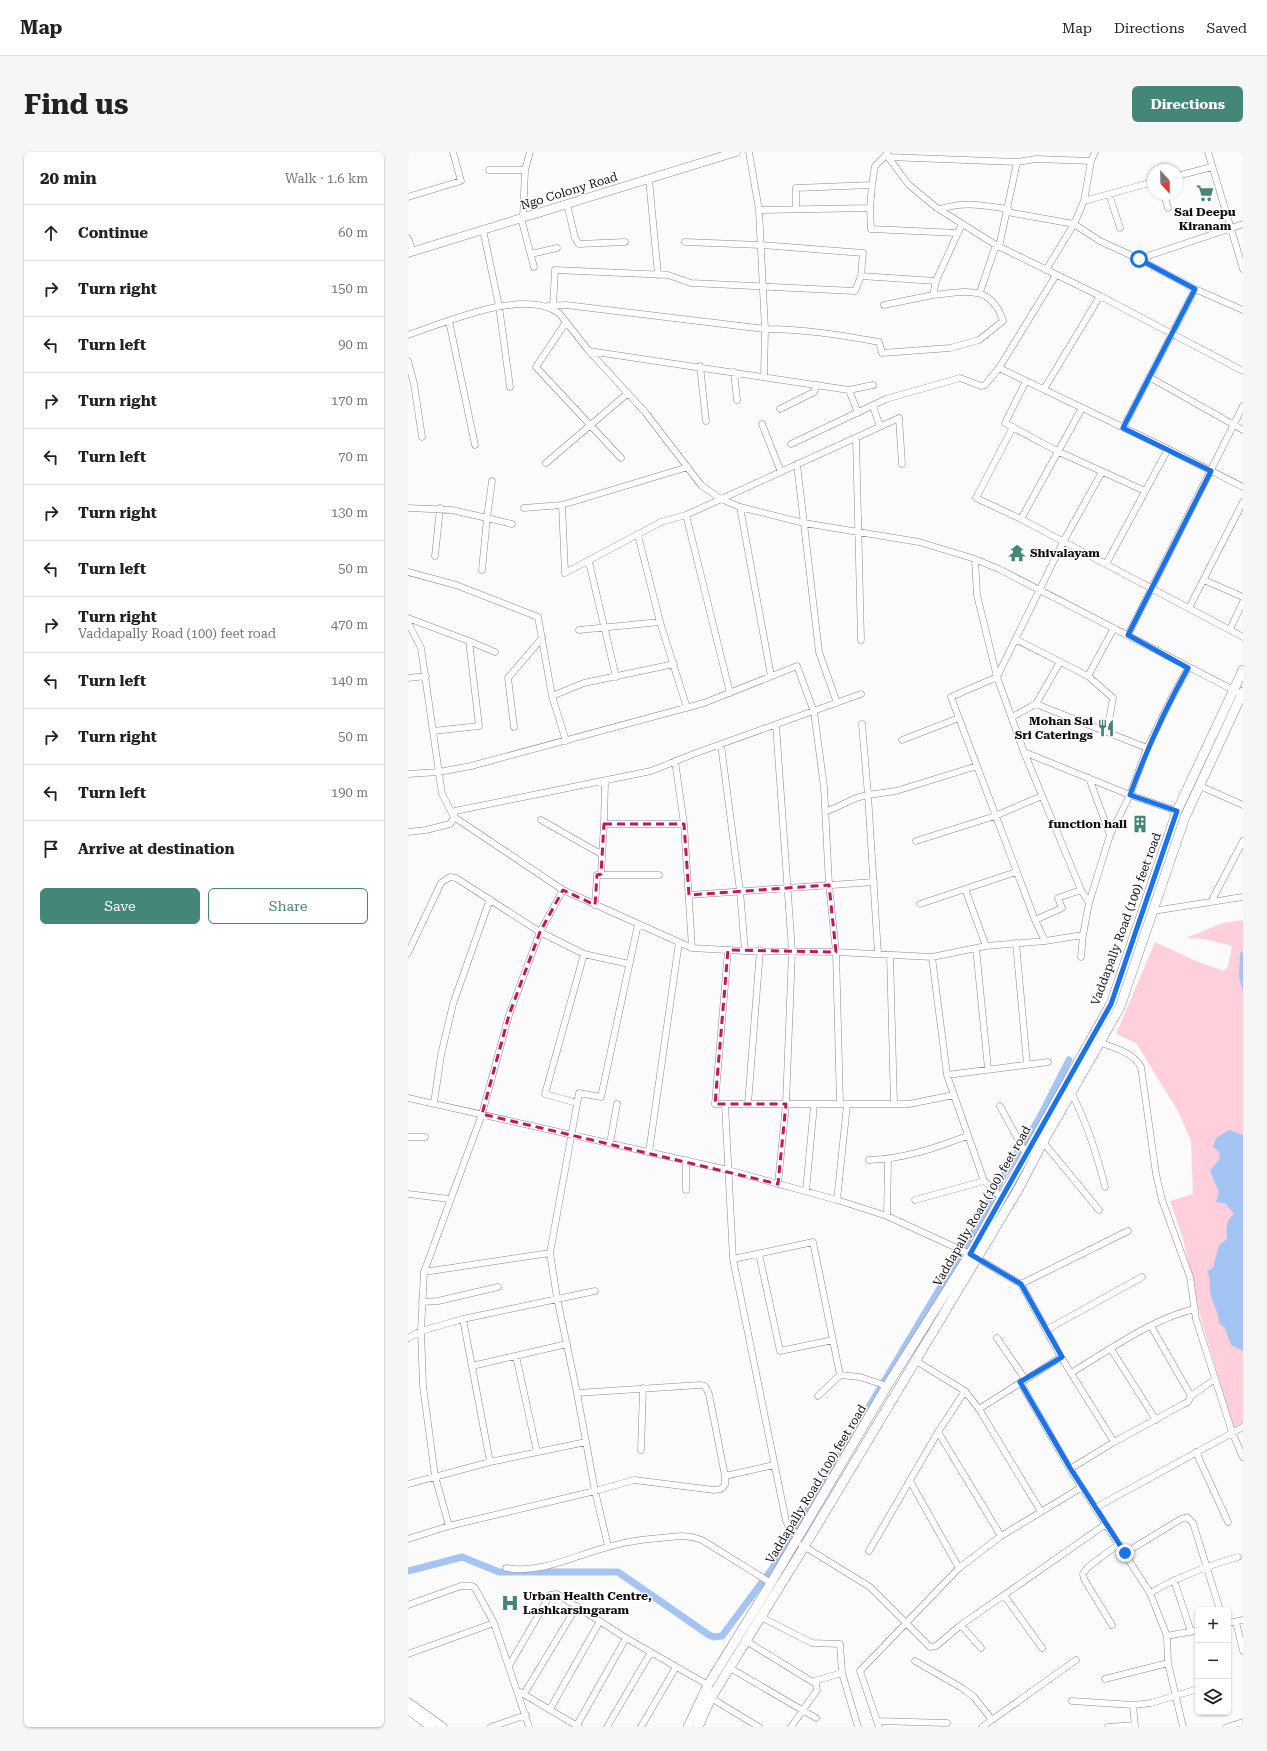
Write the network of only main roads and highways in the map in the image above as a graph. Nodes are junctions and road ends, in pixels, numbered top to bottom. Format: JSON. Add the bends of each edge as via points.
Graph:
{"nodes":[{"id":1,"x":1243,"y":670,"type":"edge"},
{"id":2,"x":1243,"y":694,"type":"edge"},
{"id":3,"x":971,"y":1254,"type":"junction"},
{"id":4,"x":688,"y":1727,"type":"edge"},
{"id":5,"x":698,"y":1727,"type":"edge"}],
"edges":[{"from":1,"to":3,"type":"main road","name":"Vaddapally Road (100) feet road","via":[[1177,811],[1111,1004],[1022,1149]]},
{"from":2,"to":3,"type":"main road","via":[[1177,838],[1120,1007],[1019,1188]]},
{"from":3,"to":4,"type":"main road","name":"Vaddapally Road (100) feet road","via":[[886,1385],[845,1460],[708,1685]]},
{"from":3,"to":5,"type":"main road","via":[[916,1361],[711,1698]]}]}
